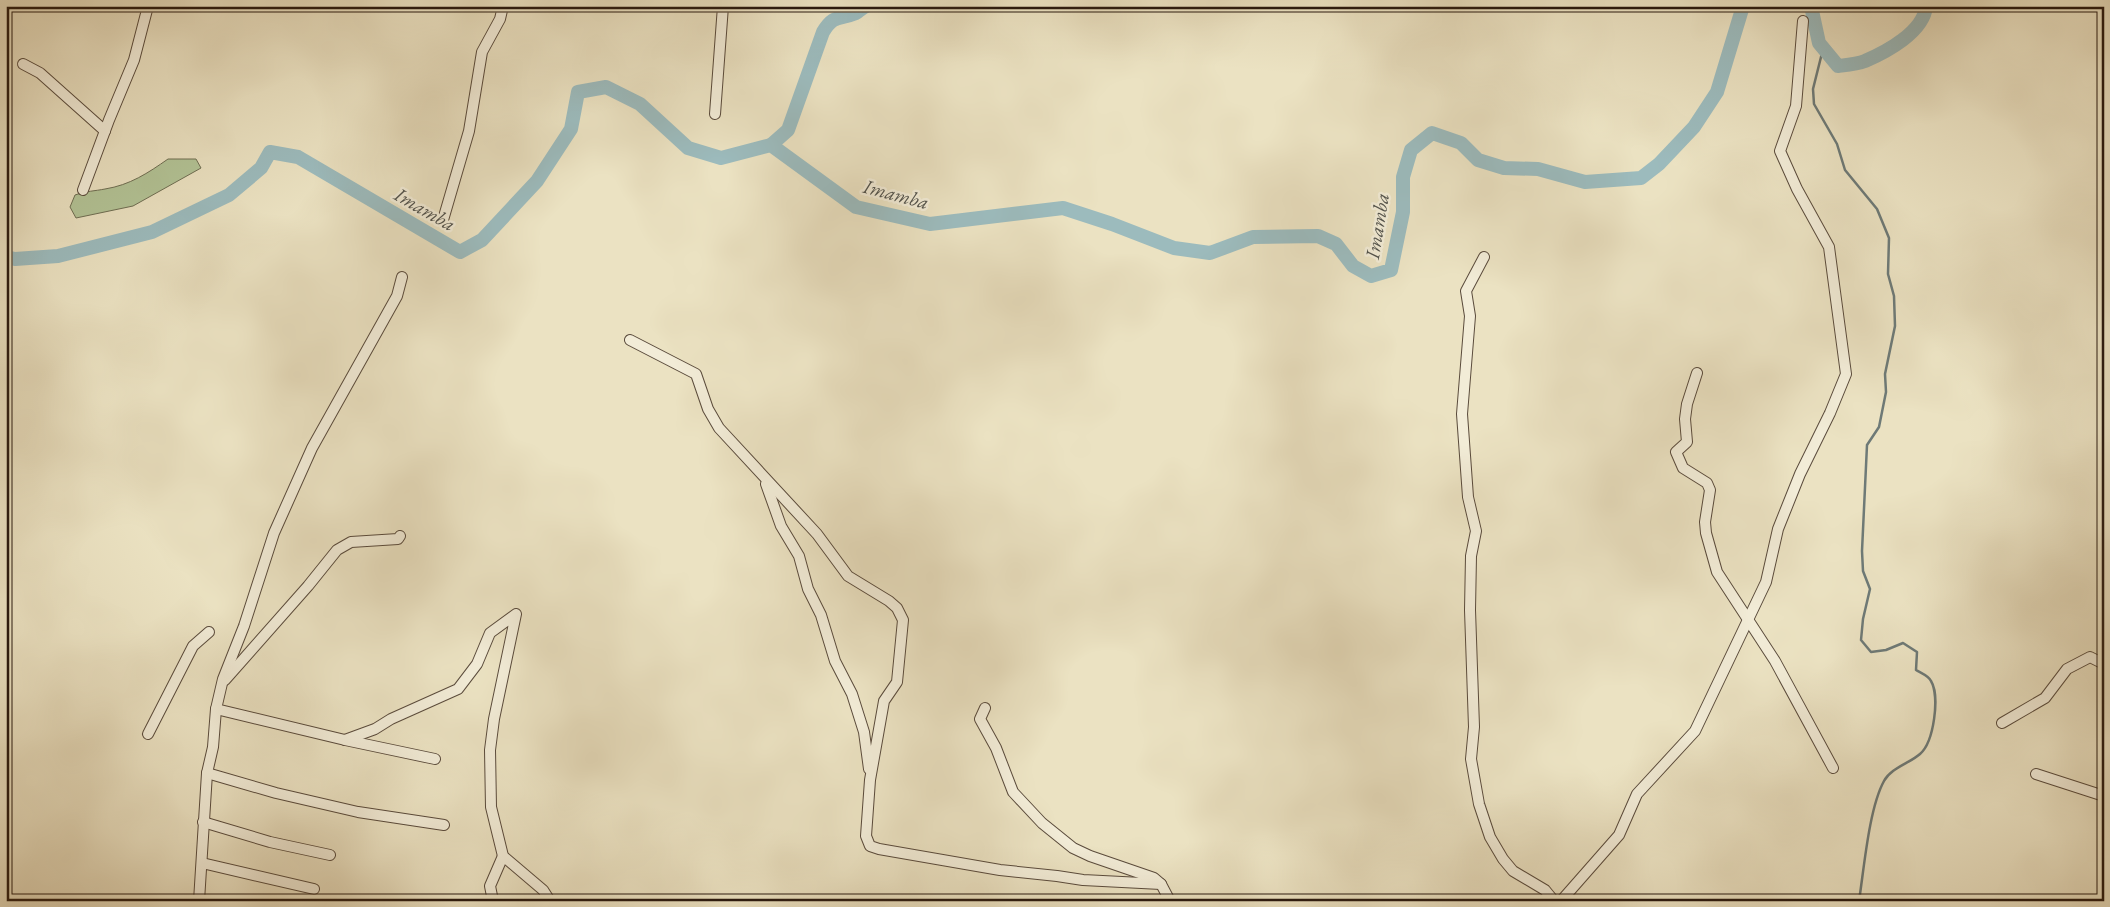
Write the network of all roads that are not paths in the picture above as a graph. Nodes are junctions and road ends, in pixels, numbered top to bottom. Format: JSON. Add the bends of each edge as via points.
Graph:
{"nodes":[{"id":1,"x":148,"y":6,"type":"edge"},
{"id":2,"x":502,"y":6,"type":"edge"},
{"id":3,"x":723,"y":6,"type":"edge"},
{"id":4,"x":1803,"y":21,"type":"dead end"},
{"id":5,"x":23,"y":64,"type":"dead end"},
{"id":6,"x":715,"y":114,"type":"dead end"},
{"id":7,"x":105,"y":131,"type":"junction"},
{"id":8,"x":84,"y":190,"type":"dead end"},
{"id":9,"x":442,"y":220,"type":"dead end"},
{"id":10,"x":1484,"y":257,"type":"dead end"},
{"id":11,"x":402,"y":277,"type":"dead end"},
{"id":12,"x":630,"y":340,"type":"dead end"},
{"id":13,"x":1698,"y":373,"type":"dead end"},
{"id":14,"x":765,"y":480,"type":"junction"},
{"id":15,"x":400,"y":536,"type":"dead end"},
{"id":16,"x":1747,"y":619,"type":"junction"},
{"id":17,"x":209,"y":632,"type":"dead end"},
{"id":18,"x":2104,"y":664,"type":"edge"},
{"id":19,"x":222,"y":682,"type":"junction"},
{"id":20,"x":985,"y":708,"type":"dead end"},
{"id":21,"x":216,"y":709,"type":"junction"},
{"id":22,"x":2002,"y":723,"type":"dead end"},
{"id":23,"x":148,"y":734,"type":"dead end"},
{"id":24,"x":345,"y":740,"type":"junction"},
{"id":25,"x":435,"y":759,"type":"dead end"},
{"id":26,"x":1833,"y":768,"type":"dead end"},
{"id":27,"x":207,"y":773,"type":"junction"},
{"id":28,"x":2036,"y":774,"type":"dead end"},
{"id":29,"x":870,"y":780,"type":"junction"},
{"id":30,"x":2104,"y":796,"type":"edge"},
{"id":31,"x":203,"y":822,"type":"junction"},
{"id":32,"x":444,"y":825,"type":"dead end"},
{"id":33,"x":330,"y":855,"type":"dead end"},
{"id":34,"x":503,"y":856,"type":"junction"},
{"id":35,"x":202,"y":862,"type":"junction"},
{"id":36,"x":1161,"y":884,"type":"junction"},
{"id":37,"x":314,"y":889,"type":"dead end"},
{"id":38,"x":199,"y":901,"type":"edge"},
{"id":39,"x":493,"y":901,"type":"edge"},
{"id":40,"x":550,"y":901,"type":"edge"},
{"id":41,"x":1170,"y":901,"type":"edge"},
{"id":42,"x":1554,"y":901,"type":"edge"},
{"id":43,"x":1561,"y":901,"type":"edge"}],
"edges":[{"from":1,"to":7,"type":"street","via":[[134,60]]},
{"from":2,"to":9,"type":"street","via":[[500,19],[482,52],[469,131]]},
{"from":3,"to":6,"type":"street"},
{"from":4,"to":16,"type":"street","via":[[1796,106],[1780,151],[1829,247],[1846,374],[1800,474],[1778,529],[1766,582]]},
{"from":5,"to":7,"type":"street","via":[[40,73]]},
{"from":7,"to":8,"type":"street"},
{"from":10,"to":42,"type":"street","via":[[1466,291],[1470,316],[1462,414],[1468,496],[1476,531],[1471,556],[1470,592],[1474,727],[1471,758],[1479,804],[1490,837],[1513,871],[1545,890]]},
{"from":11,"to":19,"type":"street","via":[[397,296],[312,448],[274,534]]},
{"from":12,"to":14,"type":"street","via":[[696,374],[708,409],[719,428]]},
{"from":13,"to":16,"type":"street","via":[[1687,404],[1687,442],[1676,452],[1682,468],[1707,483],[1710,490],[1706,534],[1717,572]]},
{"from":14,"to":29,"type":"street","via":[[781,526],[798,556],[808,589],[821,615],[835,661],[852,694],[864,732]]},
{"from":14,"to":29,"type":"street","via":[[817,534],[848,576],[897,608],[903,620],[898,682],[884,701]]},
{"from":15,"to":19,"type":"street","via":[[398,539],[351,542],[337,550]]},
{"from":16,"to":26,"type":"street","via":[[1775,661]]},
{"from":16,"to":43,"type":"street","via":[[1695,731],[1637,794],[1619,835]]},
{"from":17,"to":23,"type":"street","via":[[193,646]]},
{"from":18,"to":22,"type":"street","via":[[2090,657],[2067,669],[2045,698]]},
{"from":19,"to":21,"type":"street"},
{"from":20,"to":36,"type":"street","via":[[980,720],[996,748],[1013,792],[1042,823],[1073,848],[1154,878]]},
{"from":21,"to":24,"type":"street"},
{"from":21,"to":27,"type":"street"},
{"from":24,"to":25,"type":"street"},
{"from":24,"to":34,"type":"street","via":[[458,689],[477,664],[490,634],[516,614],[490,750],[491,807]]},
{"from":27,"to":31,"type":"street"},
{"from":27,"to":32,"type":"street","via":[[358,812]]},
{"from":28,"to":30,"type":"street"},
{"from":29,"to":36,"type":"street","via":[[866,836],[870,846],[879,850],[1000,870],[1083,880]]},
{"from":31,"to":33,"type":"street","via":[[270,842]]},
{"from":31,"to":35,"type":"street"},
{"from":34,"to":39,"type":"street","via":[[490,886]]},
{"from":34,"to":40,"type":"street","via":[[543,890]]},
{"from":35,"to":37,"type":"street"},
{"from":35,"to":38,"type":"street"},
{"from":36,"to":41,"type":"street"}]}
